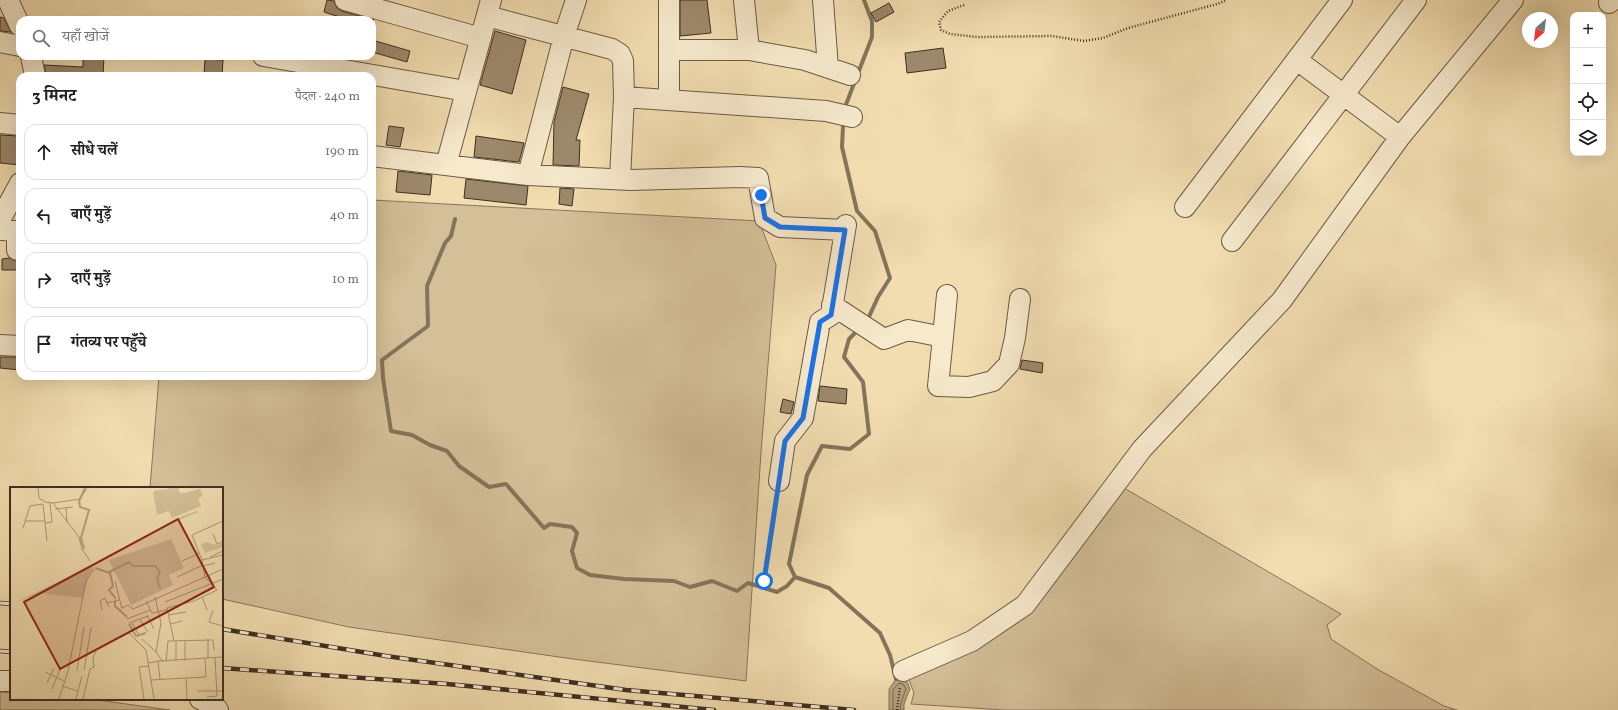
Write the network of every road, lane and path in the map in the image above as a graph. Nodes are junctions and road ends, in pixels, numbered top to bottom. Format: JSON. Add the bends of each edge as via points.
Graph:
{"nodes":[{"id":1,"x":8,"y":0,"type":"edge"},
{"id":2,"x":345,"y":0,"type":"edge"},
{"id":3,"x":576,"y":0,"type":"edge"},
{"id":4,"x":669,"y":0,"type":"edge"},
{"id":5,"x":744,"y":0,"type":"edge"},
{"id":6,"x":823,"y":0,"type":"edge"},
{"id":7,"x":1227,"y":0,"type":"edge"},
{"id":8,"x":1342,"y":0,"type":"edge"},
{"id":9,"x":1416,"y":0,"type":"edge"},
{"id":10,"x":1512,"y":0,"type":"edge"},
{"id":11,"x":964,"y":5,"type":"dead end"},
{"id":12,"x":489,"y":8,"type":"edge"},
{"id":13,"x":16,"y":17,"type":"edge"},
{"id":14,"x":564,"y":36,"type":"junction"},
{"id":15,"x":481,"y":38,"type":"junction"},
{"id":16,"x":0,"y":42,"type":"edge"},
{"id":17,"x":16,"y":45,"type":"edge"},
{"id":18,"x":669,"y":50,"type":"junction"},
{"id":19,"x":749,"y":50,"type":"junction"},
{"id":20,"x":32,"y":60,"type":"edge"},
{"id":21,"x":287,"y":60,"type":"edge"},
{"id":22,"x":1297,"y":60,"type":"junction"},
{"id":23,"x":828,"y":68,"type":"junction"},
{"id":24,"x":34,"y":72,"type":"edge"},
{"id":25,"x":356,"y":72,"type":"edge"},
{"id":26,"x":376,"y":75,"type":"edge"},
{"id":27,"x":850,"y":75,"type":"dead end"},
{"id":28,"x":466,"y":91,"type":"junction"},
{"id":29,"x":1343,"y":95,"type":"junction"},
{"id":30,"x":624,"y":97,"type":"junction"},
{"id":31,"x":669,"y":100,"type":"junction"},
{"id":32,"x":852,"y":117,"type":"dead end"},
{"id":33,"x":0,"y":123,"type":"edge"},
{"id":34,"x":16,"y":125,"type":"edge"},
{"id":35,"x":1400,"y":138,"type":"junction"},
{"id":36,"x":376,"y":156,"type":"edge"},
{"id":37,"x":446,"y":165,"type":"junction"},
{"id":38,"x":528,"y":175,"type":"junction"},
{"id":39,"x":620,"y":179,"type":"junction"},
{"id":40,"x":16,"y":190,"type":"edge"},
{"id":41,"x":1185,"y":207,"type":"dead end"},
{"id":42,"x":0,"y":220,"type":"edge"},
{"id":43,"x":1232,"y":241,"type":"dead end"},
{"id":44,"x":947,"y":295,"type":"dead end"},
{"id":45,"x":1020,"y":299,"type":"dead end"},
{"id":46,"x":832,"y":305,"type":"junction"},
{"id":47,"x":943,"y":338,"type":"junction"},
{"id":48,"x":0,"y":345,"type":"edge"},
{"id":49,"x":16,"y":346,"type":"edge"},
{"id":50,"x":779,"y":481,"type":"joint"},
{"id":51,"x":764,"y":581,"type":"dead end"},
{"id":52,"x":902,"y":671,"type":"joint"},
{"id":53,"x":0,"y":681,"type":"edge"},
{"id":54,"x":10,"y":682,"type":"edge"},
{"id":55,"x":202,"y":700,"type":"edge"},
{"id":56,"x":218,"y":710,"type":"edge"},
{"id":57,"x":898,"y":710,"type":"edge"}],
"edges":[{"from":1,"to":13,"type":"street"},
{"from":2,"to":15,"type":"street"},
{"from":3,"to":14,"type":"street"},
{"from":4,"to":18,"type":"street"},
{"from":5,"to":19,"type":"street"},
{"from":6,"to":23,"type":"street"},
{"from":7,"to":11,"type":"path","via":[[1128,28],[1103,38],[1084,41],[1052,36],[977,37],[950,34],[940,30],[939,22],[948,11]]},
{"from":8,"to":22,"type":"street"},
{"from":9,"to":29,"type":"street"},
{"from":10,"to":35,"type":"street"},
{"from":12,"to":14,"type":"street"},
{"from":12,"to":15,"type":"street"},
{"from":14,"to":30,"type":"street","via":[[612,49],[620,54],[623,61]]},
{"from":14,"to":38,"type":"street"},
{"from":15,"to":28,"type":"street"},
{"from":16,"to":17,"type":"street"},
{"from":18,"to":19,"type":"street"},
{"from":18,"to":31,"type":"street"},
{"from":19,"to":23,"type":"street","via":[[805,60]]},
{"from":20,"to":24,"type":"street"},
{"from":21,"to":25,"type":"street"},
{"from":22,"to":29,"type":"street"},
{"from":22,"to":41,"type":"street"},
{"from":23,"to":27,"type":"street"},
{"from":26,"to":28,"type":"street"},
{"from":28,"to":37,"type":"street"},
{"from":29,"to":35,"type":"street"},
{"from":29,"to":43,"type":"street"},
{"from":30,"to":31,"type":"street"},
{"from":30,"to":39,"type":"street"},
{"from":31,"to":32,"type":"street","via":[[826,111]]},
{"from":33,"to":34,"type":"street"},
{"from":35,"to":52,"type":"street","via":[[1282,300],[1142,449],[1025,605],[972,641]]},
{"from":36,"to":37,"type":"street"},
{"from":37,"to":38,"type":"street"},
{"from":38,"to":39,"type":"street"},
{"from":39,"to":46,"type":"street","via":[[758,178],[765,218],[780,227],[846,228]]},
{"from":40,"to":42,"type":"street"},
{"from":44,"to":47,"type":"street"},
{"from":45,"to":47,"type":"street","via":[[1010,364],[993,380],[968,387],[938,386]]},
{"from":46,"to":47,"type":"street","via":[[884,339],[908,330]]},
{"from":46,"to":50,"type":"street","via":[[831,315],[820,322],[803,418],[785,441]]},
{"from":48,"to":49,"type":"street"},
{"from":50,"to":51,"type":"path"},
{"from":52,"to":57,"type":"path"},
{"from":53,"to":54,"type":"street"},
{"from":55,"to":56,"type":"street"}]}
